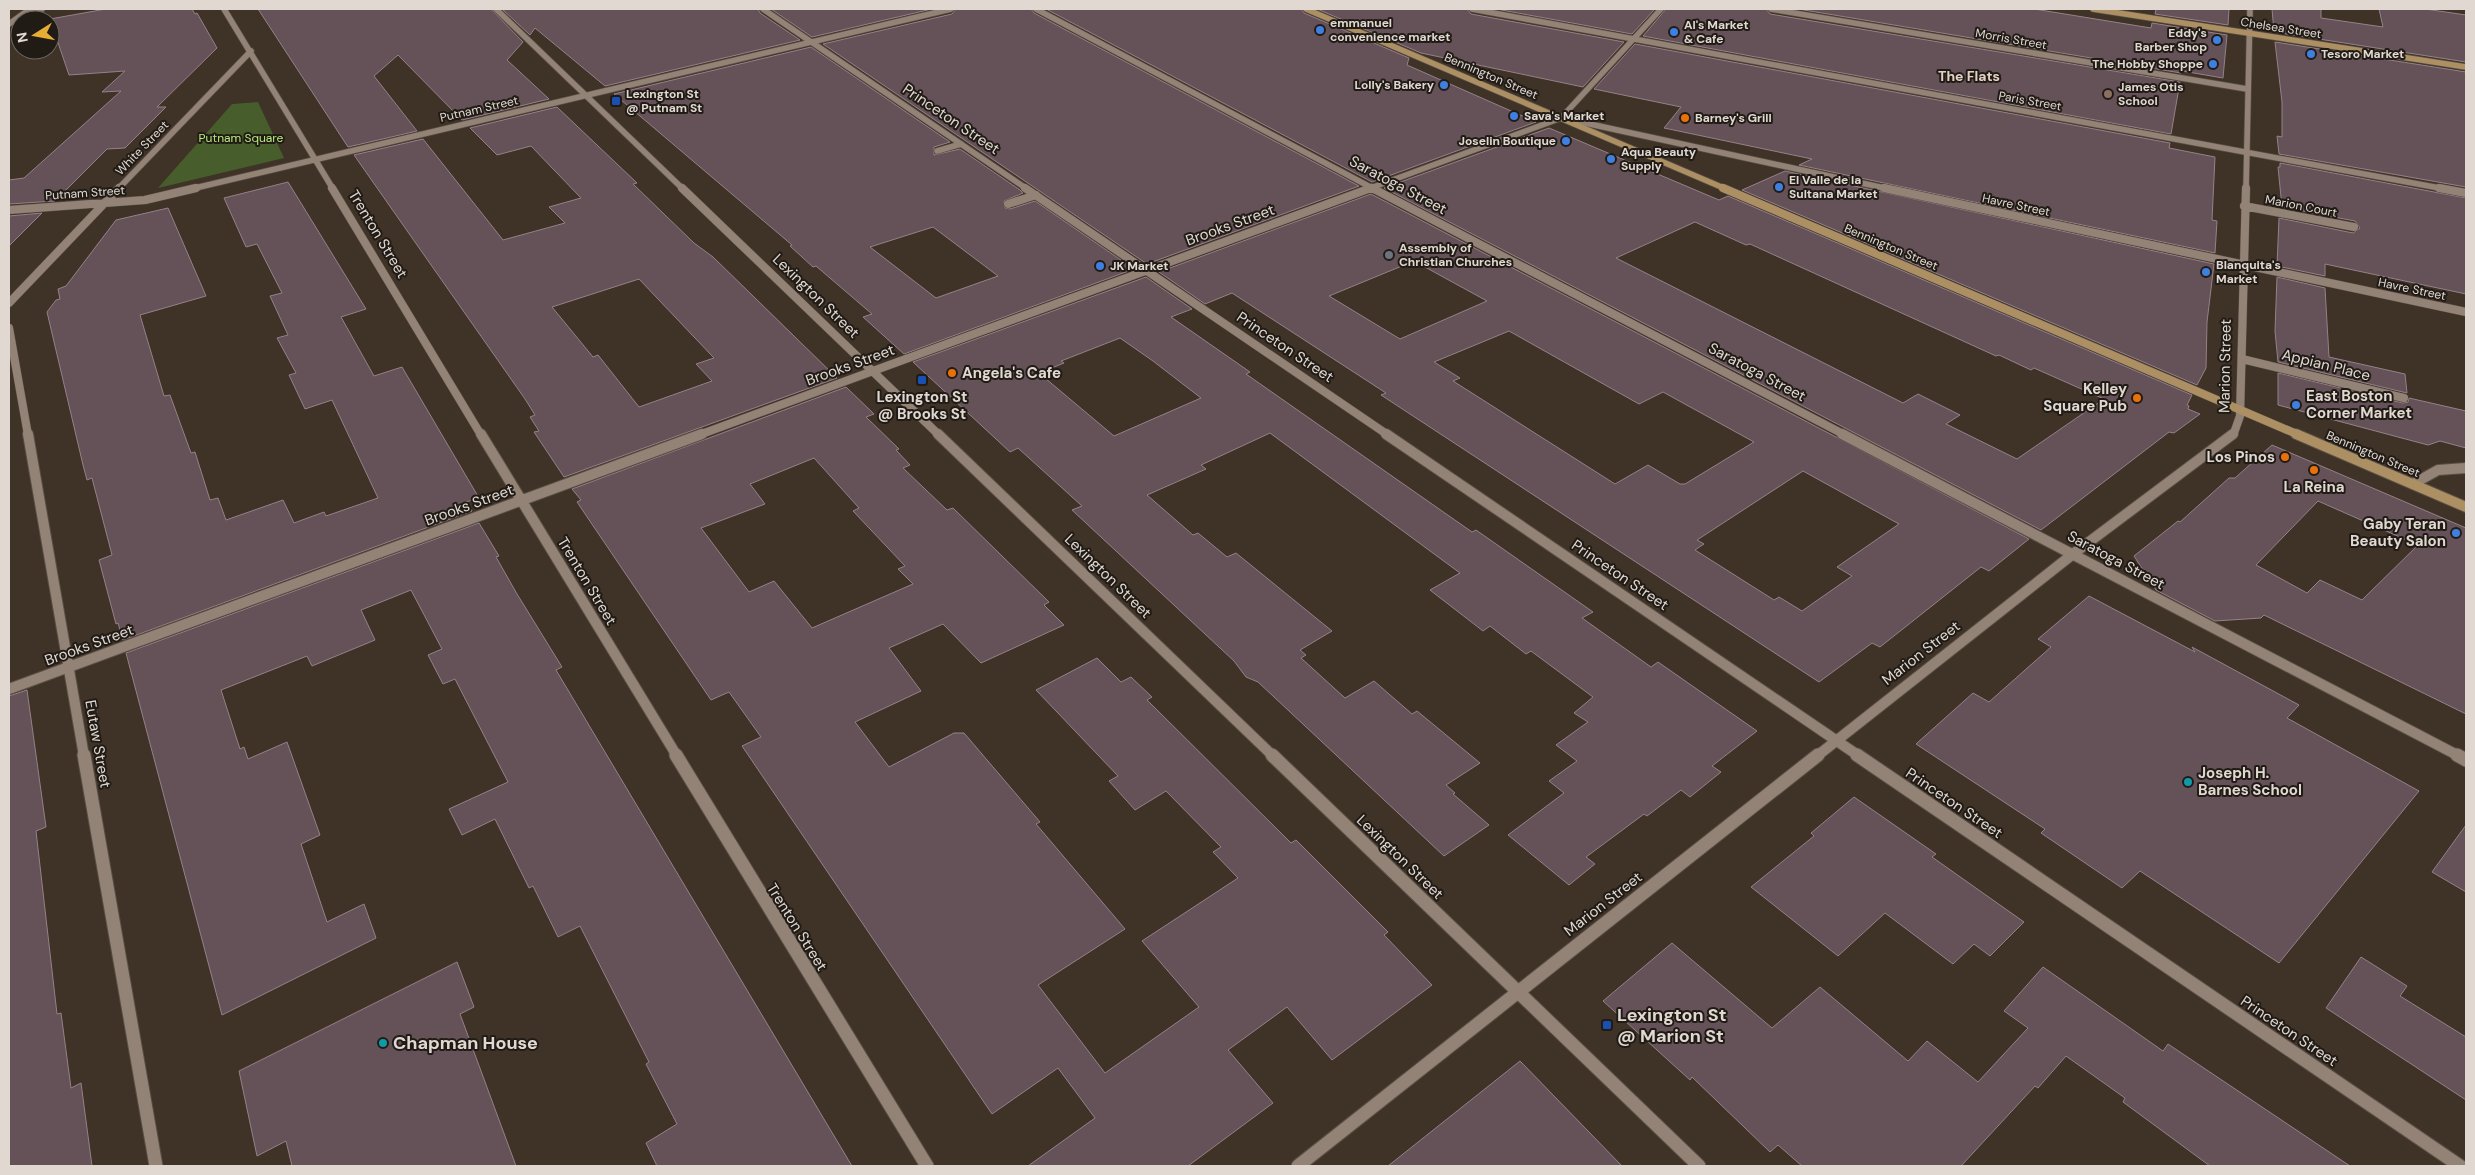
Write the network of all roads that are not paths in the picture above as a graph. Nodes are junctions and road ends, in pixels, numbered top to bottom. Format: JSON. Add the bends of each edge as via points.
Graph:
{"nodes":[{"id":1,"x":42,"y":9,"type":"edge"},
{"id":2,"x":224,"y":9,"type":"edge"},
{"id":3,"x":496,"y":9,"type":"edge"},
{"id":4,"x":763,"y":9,"type":"edge"},
{"id":5,"x":951,"y":9,"type":"edge"},
{"id":6,"x":1036,"y":9,"type":"edge"},
{"id":7,"x":1306,"y":9,"type":"edge"},
{"id":8,"x":1472,"y":9,"type":"edge"},
{"id":9,"x":1661,"y":9,"type":"edge"},
{"id":10,"x":1771,"y":9,"type":"edge"},
{"id":11,"x":2094,"y":9,"type":"edge"},
{"id":12,"x":2250,"y":9,"type":"edge"},
{"id":13,"x":29,"y":10,"type":"edge"},
{"id":14,"x":2249,"y":33,"type":"junction"},
{"id":15,"x":1633,"y":39,"type":"junction"},
{"id":16,"x":811,"y":42,"type":"junction"},
{"id":17,"x":251,"y":51,"type":"junction"},
{"id":18,"x":2466,"y":67,"type":"edge"},
{"id":19,"x":2248,"y":89,"type":"junction"},
{"id":20,"x":586,"y":95,"type":"junction"},
{"id":21,"x":1561,"y":118,"type":"junction"},
{"id":22,"x":961,"y":144,"type":"junction"},
{"id":23,"x":937,"y":151,"type":"dead end"},
{"id":24,"x":2246,"y":152,"type":"junction"},
{"id":25,"x":316,"y":159,"type":"junction"},
{"id":26,"x":1371,"y":188,"type":"junction"},
{"id":27,"x":2466,"y":193,"type":"edge"},
{"id":28,"x":1036,"y":195,"type":"junction"},
{"id":29,"x":105,"y":203,"type":"junction"},
{"id":30,"x":1008,"y":204,"type":"dead end"},
{"id":31,"x":2244,"y":206,"type":"junction"},
{"id":32,"x":9,"y":210,"type":"edge"},
{"id":33,"x":2354,"y":227,"type":"dead end"},
{"id":34,"x":2243,"y":264,"type":"junction"},
{"id":35,"x":1146,"y":270,"type":"junction"},
{"id":36,"x":9,"y":303,"type":"edge"},
{"id":37,"x":2466,"y":312,"type":"edge"},
{"id":38,"x":9,"y":328,"type":"edge"},
{"id":39,"x":2242,"y":359,"type":"junction"},
{"id":40,"x":873,"y":371,"type":"junction"},
{"id":41,"x":2404,"y":398,"type":"dead end"},
{"id":42,"x":2239,"y":409,"type":"junction"},
{"id":43,"x":2466,"y":468,"type":"edge"},
{"id":44,"x":2413,"y":484,"type":"junction"},
{"id":45,"x":520,"y":501,"type":"junction"},
{"id":46,"x":2466,"y":507,"type":"edge"},
{"id":47,"x":2073,"y":554,"type":"junction"},
{"id":48,"x":69,"y":667,"type":"junction"},
{"id":49,"x":9,"y":689,"type":"edge"},
{"id":50,"x":1836,"y":741,"type":"junction"},
{"id":51,"x":2466,"y":760,"type":"edge"},
{"id":52,"x":1519,"y":992,"type":"junction"},
{"id":53,"x":156,"y":1166,"type":"edge"},
{"id":54,"x":927,"y":1166,"type":"edge"},
{"id":55,"x":1298,"y":1166,"type":"edge"},
{"id":56,"x":1699,"y":1166,"type":"edge"},
{"id":57,"x":2460,"y":1166,"type":"edge"}],
"edges":[{"from":1,"to":13,"type":"street"},
{"from":2,"to":17,"type":"street","name":"Trenton Street"},
{"from":3,"to":20,"type":"street","name":"Lexington Street"},
{"from":4,"to":16,"type":"street","name":"Princeton Street"},
{"from":5,"to":16,"type":"street","name":"Putnam Street"},
{"from":6,"to":26,"type":"street","name":"Saratoga Street"},
{"from":7,"to":21,"type":"main road","name":"Bennington Street"},
{"from":8,"to":15,"type":"street","name":"Paris Street"},
{"from":9,"to":15,"type":"street","name":"Brooks Street"},
{"from":10,"to":19,"type":"street","name":"Morris Street"},
{"from":11,"to":14,"type":"main road","name":"Chelsea Street"},
{"from":12,"to":14,"type":"street","name":"Marion Street"},
{"from":14,"to":18,"type":"main road","name":"Chelsea Street"},
{"from":14,"to":19,"type":"street","name":"Marion Street"},
{"from":15,"to":21,"type":"street","name":"Brooks Street"},
{"from":15,"to":24,"type":"street","name":"Paris Street"},
{"from":16,"to":20,"type":"street","name":"Putnam Street"},
{"from":16,"to":22,"type":"street","name":"Princeton Street","via":[[919,119]]},
{"from":17,"to":25,"type":"street","name":"Trenton Street"},
{"from":17,"to":29,"type":"street","name":"White Street"},
{"from":19,"to":24,"type":"street","name":"Marion Street"},
{"from":20,"to":25,"type":"street","name":"Putnam Street"},
{"from":20,"to":40,"type":"street","name":"Lexington Street"},
{"from":21,"to":26,"type":"street","name":"Brooks Street"},
{"from":21,"to":34,"type":"street","name":"Havre Street"},
{"from":21,"to":42,"type":"main road","name":"Bennington Street"},
{"from":22,"to":23,"type":"street"},
{"from":22,"to":28,"type":"street","name":"Princeton Street"},
{"from":24,"to":27,"type":"street","name":"Paris Street"},
{"from":24,"to":31,"type":"street","name":"Marion Street"},
{"from":25,"to":29,"type":"street","name":"Putnam Street","via":[[144,200]]},
{"from":25,"to":45,"type":"street","name":"Trenton Street"},
{"from":26,"to":35,"type":"street","name":"Brooks Street"},
{"from":26,"to":47,"type":"street","name":"Saratoga Street"},
{"from":28,"to":30,"type":"street"},
{"from":28,"to":35,"type":"street","name":"Princeton Street"},
{"from":29,"to":32,"type":"street","name":"Putnam Street"},
{"from":29,"to":36,"type":"street","name":"White Street"},
{"from":31,"to":33,"type":"street","name":"Marion Court"},
{"from":31,"to":34,"type":"street","name":"Marion Street"},
{"from":34,"to":37,"type":"street","name":"Havre Street"},
{"from":34,"to":39,"type":"street","name":"Marion Street"},
{"from":35,"to":40,"type":"street","name":"Brooks Street"},
{"from":35,"to":50,"type":"street","name":"Princeton Street"},
{"from":38,"to":48,"type":"street","name":"Eutaw Street"},
{"from":39,"to":41,"type":"street","name":"Appian Place"},
{"from":39,"to":42,"type":"street","name":"Marion Street"},
{"from":40,"to":45,"type":"street","name":"Brooks Street"},
{"from":40,"to":52,"type":"street","name":"Lexington Street"},
{"from":42,"to":44,"type":"main road","name":"Bennington Street"},
{"from":42,"to":47,"type":"street","name":"Marion Street","via":[[2239,422],[2234,433]]},
{"from":43,"to":44,"type":"street","via":[[2444,467],[2427,472]]},
{"from":44,"to":46,"type":"main road","name":"Bennington Street"},
{"from":45,"to":48,"type":"street","name":"Brooks Street"},
{"from":45,"to":54,"type":"street","name":"Trenton Street"},
{"from":47,"to":50,"type":"street","name":"Marion Street"},
{"from":47,"to":51,"type":"street","name":"Saratoga Street"},
{"from":48,"to":49,"type":"street","name":"Brooks Street"},
{"from":48,"to":53,"type":"street","name":"Eutaw Street"},
{"from":50,"to":52,"type":"street","name":"Marion Street"},
{"from":50,"to":57,"type":"street","name":"Princeton Street"},
{"from":52,"to":55,"type":"street","name":"Marion Street"},
{"from":52,"to":56,"type":"street","name":"Lexington Street"}]}
